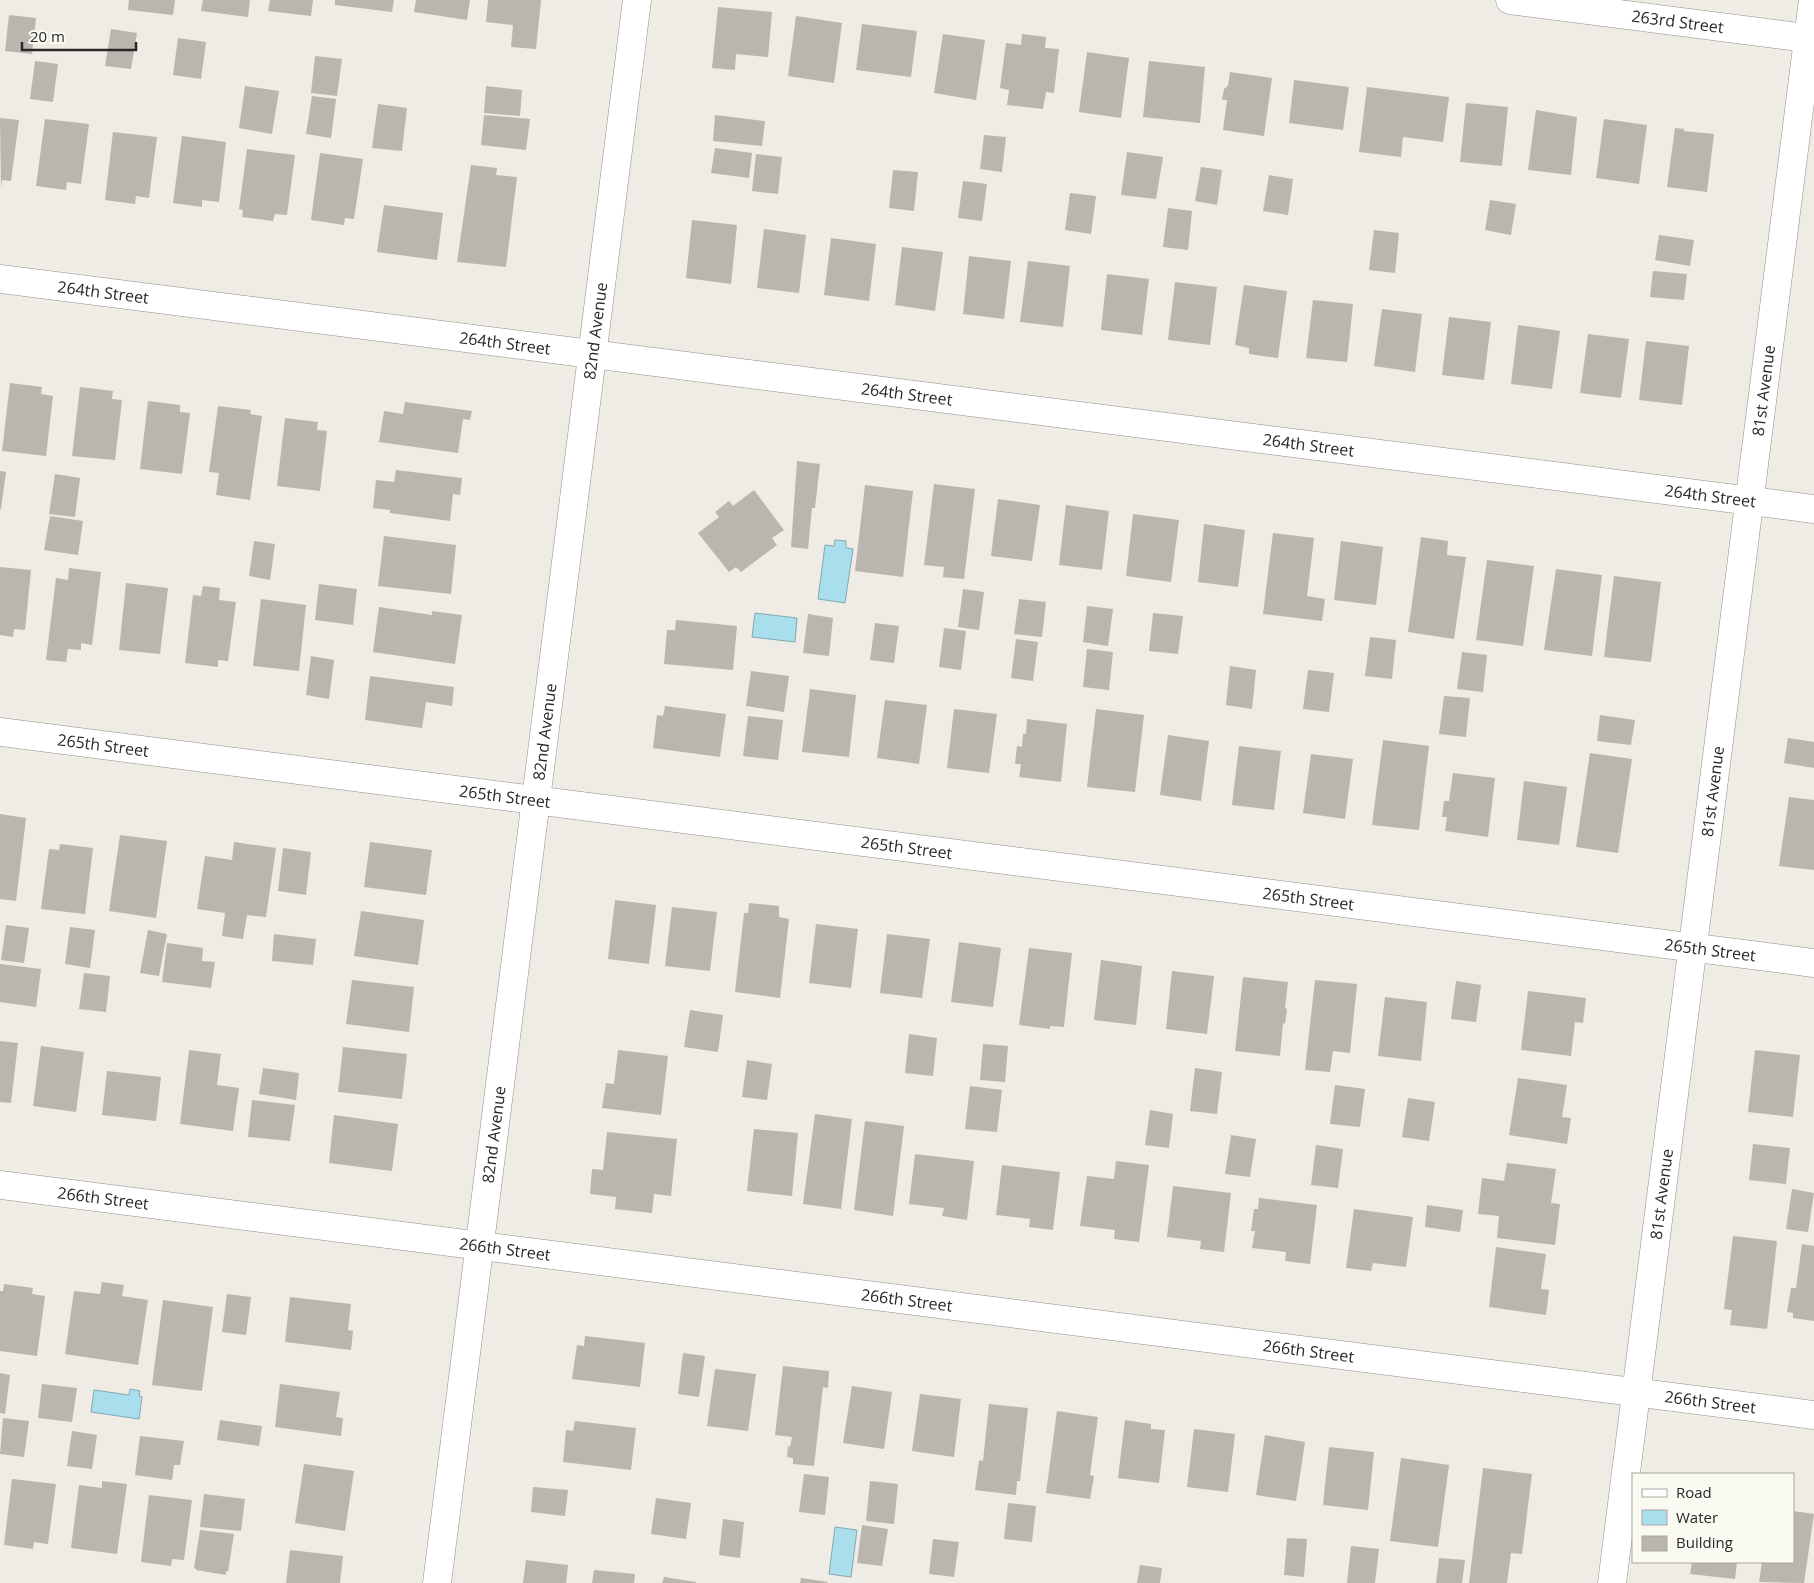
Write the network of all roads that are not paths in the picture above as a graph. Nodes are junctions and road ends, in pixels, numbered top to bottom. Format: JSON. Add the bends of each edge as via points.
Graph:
{"nodes":[{"id":1,"x":637,"y":0,"type":"edge"},
{"id":2,"x":1510,"y":0,"type":"edge"},
{"id":3,"x":1813,"y":0,"type":"edge"},
{"id":4,"x":1811,"y":38,"type":"edge"},
{"id":5,"x":0,"y":280,"type":"edge"},
{"id":6,"x":592,"y":354,"type":"junction"},
{"id":7,"x":1749,"y":501,"type":"junction"},
{"id":8,"x":1814,"y":509,"type":"edge"},
{"id":9,"x":0,"y":732,"type":"edge"},
{"id":10,"x":535,"y":800,"type":"junction"},
{"id":11,"x":1693,"y":947,"type":"junction"},
{"id":12,"x":1814,"y":963,"type":"edge"},
{"id":13,"x":0,"y":1185,"type":"edge"},
{"id":14,"x":479,"y":1246,"type":"junction"},
{"id":15,"x":1637,"y":1392,"type":"junction"},
{"id":16,"x":1814,"y":1415,"type":"edge"},
{"id":17,"x":437,"y":1583,"type":"edge"},
{"id":18,"x":1612,"y":1583,"type":"edge"}],
"edges":[{"from":1,"to":6,"type":"street","name":"82nd Avenue"},
{"from":2,"to":4,"type":"street","name":"263rd Street"},
{"from":3,"to":4,"type":"street","name":"81st Avenue"},
{"from":4,"to":7,"type":"street","name":"81st Avenue"},
{"from":5,"to":6,"type":"street","name":"264th Street"},
{"from":6,"to":7,"type":"street","name":"264th Street"},
{"from":6,"to":10,"type":"street","name":"82nd Avenue"},
{"from":7,"to":8,"type":"street","name":"264th Street"},
{"from":7,"to":11,"type":"street","name":"81st Avenue"},
{"from":9,"to":10,"type":"street","name":"265th Street"},
{"from":10,"to":11,"type":"street","name":"265th Street"},
{"from":10,"to":14,"type":"street","name":"82nd Avenue"},
{"from":11,"to":12,"type":"street","name":"265th Street"},
{"from":11,"to":15,"type":"street","name":"81st Avenue"},
{"from":13,"to":14,"type":"street","name":"266th Street"},
{"from":14,"to":15,"type":"street","name":"266th Street"},
{"from":14,"to":17,"type":"street","name":"82nd Avenue"},
{"from":15,"to":16,"type":"street","name":"266th Street"},
{"from":15,"to":18,"type":"street","name":"81st Avenue"}]}
